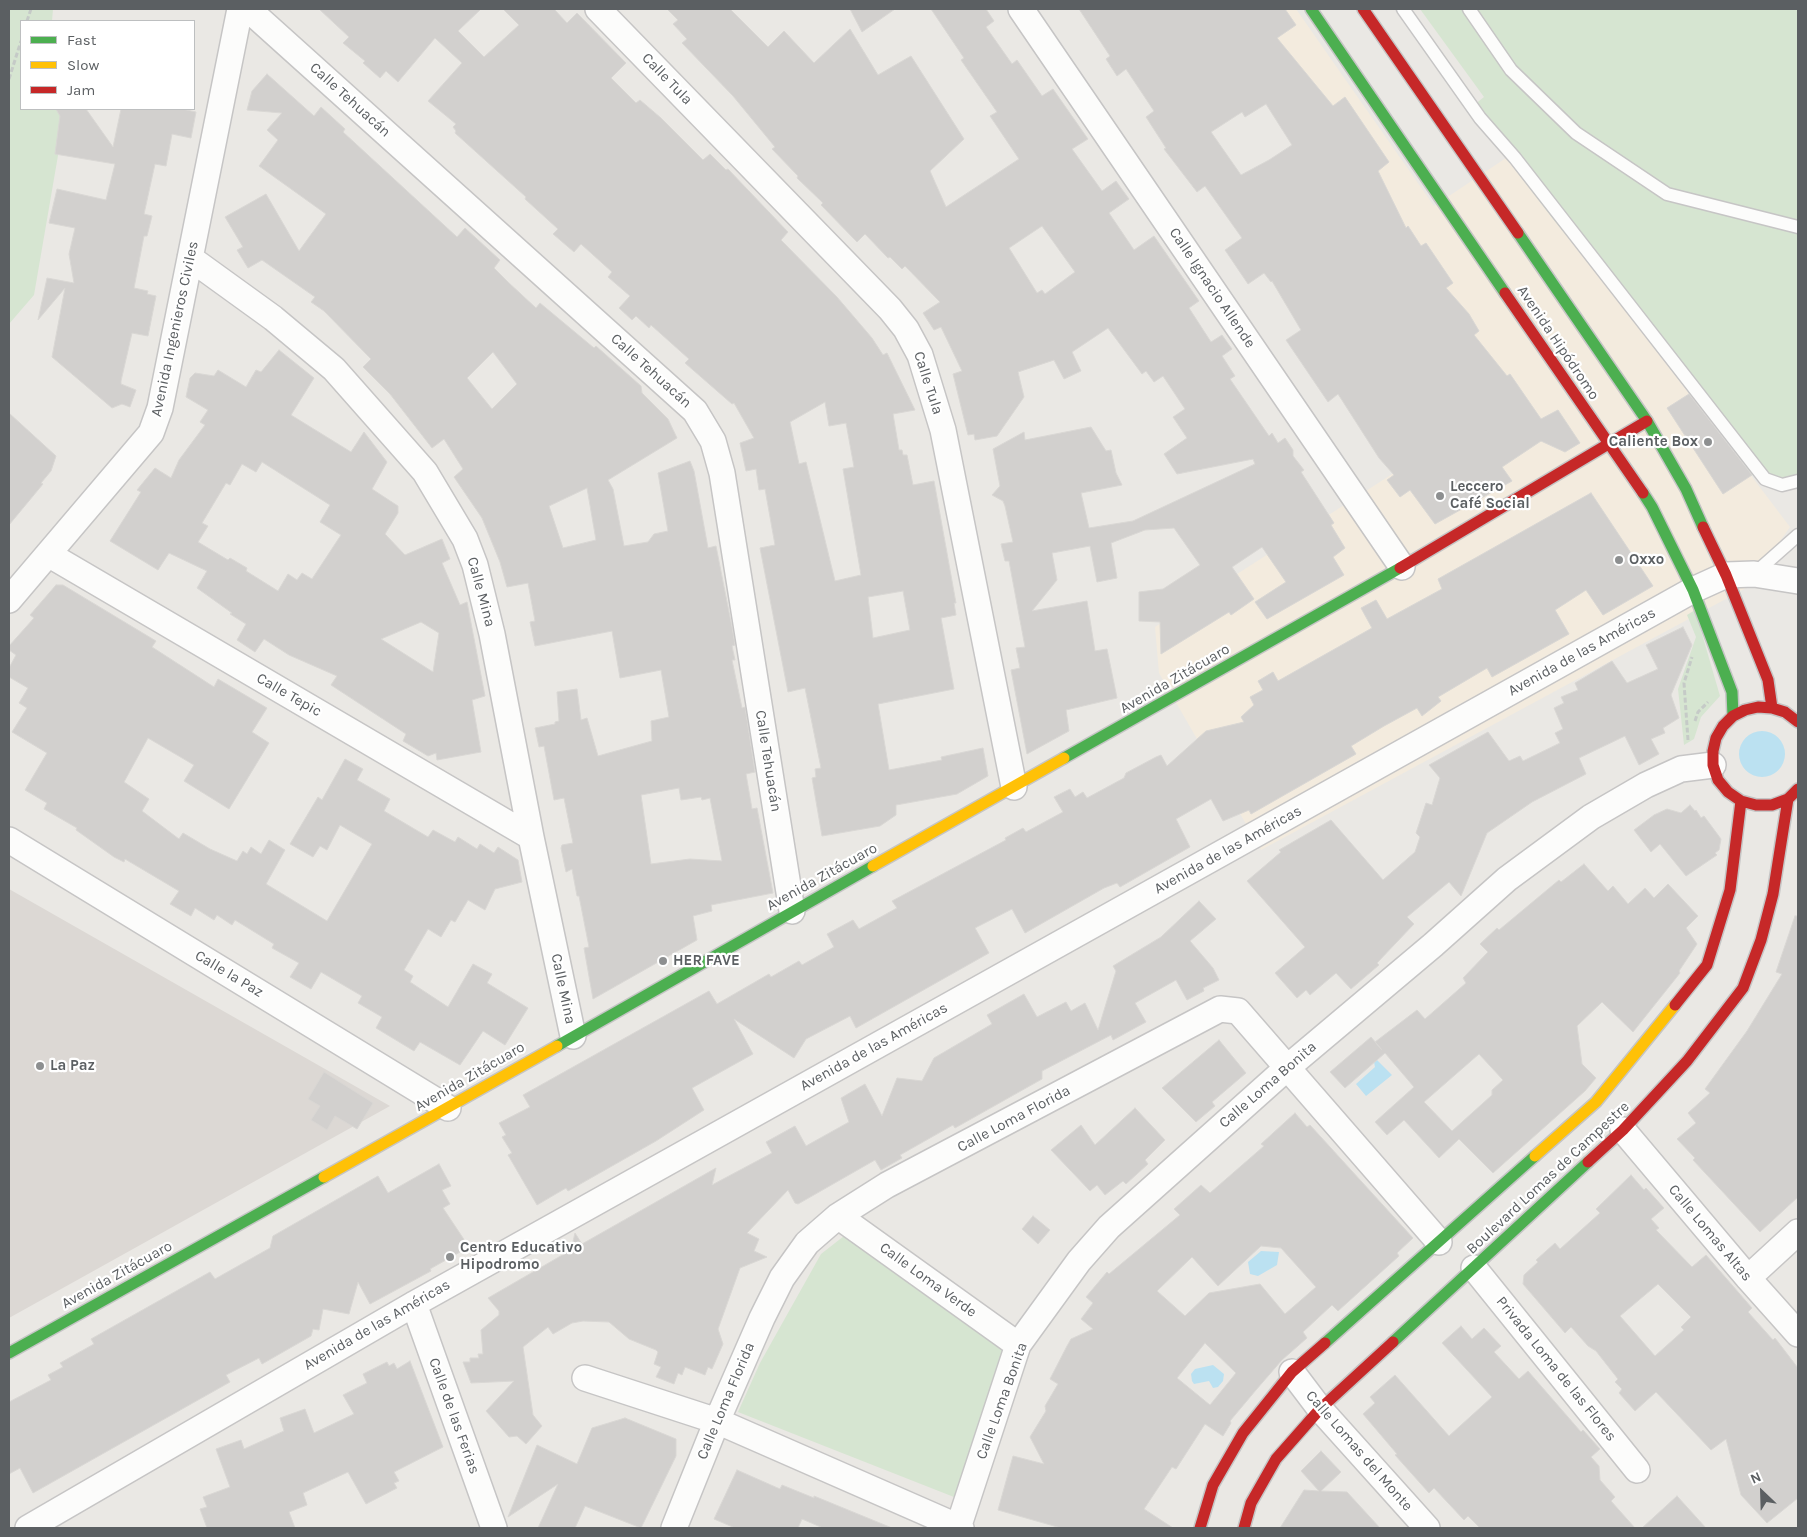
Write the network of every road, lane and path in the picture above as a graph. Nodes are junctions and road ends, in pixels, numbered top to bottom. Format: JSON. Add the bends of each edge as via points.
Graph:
{"nodes":[{"id":1,"x":240,"y":9,"type":"edge"},
{"id":2,"x":248,"y":9,"type":"edge"},
{"id":3,"x":598,"y":9,"type":"edge"},
{"id":4,"x":1021,"y":9,"type":"edge"},
{"id":5,"x":1311,"y":9,"type":"edge"},
{"id":6,"x":1363,"y":9,"type":"edge"},
{"id":7,"x":1403,"y":9,"type":"edge"},
{"id":8,"x":1470,"y":9,"type":"edge"},
{"id":9,"x":20,"y":45,"type":"edge"},
{"id":10,"x":9,"y":79,"type":"edge"},
{"id":11,"x":1798,"y":227,"type":"edge"},
{"id":12,"x":190,"y":258,"type":"junction"},
{"id":13,"x":1647,"y":421,"type":"junction"},
{"id":14,"x":1609,"y":444,"type":"junction"},
{"id":15,"x":1798,"y":481,"type":"edge"},
{"id":16,"x":1798,"y":535,"type":"edge"},
{"id":17,"x":48,"y":554,"type":"junction"},
{"id":18,"x":1402,"y":567,"type":"junction"},
{"id":19,"x":1754,"y":574,"type":"junction"},
{"id":20,"x":1726,"y":575,"type":"junction"},
{"id":21,"x":1798,"y":581,"type":"edge"},
{"id":22,"x":1693,"y":590,"type":"junction"},
{"id":23,"x":9,"y":600,"type":"edge"},
{"id":24,"x":1772,"y":708,"type":"junction"},
{"id":25,"x":1733,"y":716,"type":"junction"},
{"id":26,"x":1798,"y":722,"type":"edge"},
{"id":27,"x":1713,"y":765,"type":"junction"},
{"id":28,"x":1014,"y":787,"type":"junction"},
{"id":29,"x":1798,"y":790,"type":"edge"},
{"id":30,"x":1788,"y":799,"type":"junction"},
{"id":31,"x":1741,"y":801,"type":"junction"},
{"id":32,"x":531,"y":837,"type":"junction"},
{"id":33,"x":9,"y":840,"type":"edge"},
{"id":34,"x":792,"y":911,"type":"junction"},
{"id":35,"x":573,"y":1036,"type":"junction"},
{"id":36,"x":1288,"y":1067,"type":"junction"},
{"id":37,"x":448,"y":1108,"type":"junction"},
{"id":38,"x":1623,"y":1130,"type":"junction"},
{"id":39,"x":838,"y":1216,"type":"junction"},
{"id":40,"x":1798,"y":1232,"type":"edge"},
{"id":41,"x":1440,"y":1242,"type":"junction"},
{"id":42,"x":1474,"y":1268,"type":"junction"},
{"id":43,"x":1748,"y":1278,"type":"junction"},
{"id":44,"x":414,"y":1304,"type":"junction"},
{"id":45,"x":1798,"y":1334,"type":"edge"},
{"id":46,"x":1018,"y":1345,"type":"junction"},
{"id":47,"x":9,"y":1352,"type":"edge"},
{"id":48,"x":1292,"y":1372,"type":"junction"},
{"id":49,"x":585,"y":1378,"type":"dead end"},
{"id":50,"x":1320,"y":1409,"type":"junction"},
{"id":51,"x":717,"y":1421,"type":"junction"},
{"id":52,"x":1637,"y":1470,"type":"dead end"},
{"id":53,"x":28,"y":1528,"type":"edge"},
{"id":54,"x":494,"y":1528,"type":"edge"},
{"id":55,"x":674,"y":1528,"type":"edge"},
{"id":56,"x":959,"y":1528,"type":"edge"},
{"id":57,"x":1200,"y":1528,"type":"edge"},
{"id":58,"x":1244,"y":1528,"type":"edge"},
{"id":59,"x":1427,"y":1528,"type":"edge"}],
"edges":[{"from":1,"to":12,"type":"street","name":"Avenida Ingenieros Civiles"},
{"from":2,"to":34,"type":"street","name":"Calle Tehuacán","via":[[696,411],[713,441],[722,473]]},
{"from":3,"to":28,"type":"street","name":"Calle Tula","via":[[906,328],[920,355],[943,430]]},
{"from":4,"to":18,"type":"street","name":"Calle Ignacio Allende"},
{"from":5,"to":14,"type":"main road","name":"Avenida Hipódromo"},
{"from":6,"to":13,"type":"main road","name":"Avenida Hipódromo"},
{"from":7,"to":15,"type":"lane","via":[[1480,118],[1515,158],[1765,479],[1782,485]]},
{"from":8,"to":11,"type":"lane","via":[[1511,70],[1576,133],[1667,194]]},
{"from":9,"to":10,"type":"path"},
{"from":12,"to":17,"type":"street","name":"Avenida Ingenieros Civiles","via":[[160,408],[152,433]]},
{"from":12,"to":32,"type":"street","name":"Calle Mina","via":[[273,318],[334,369],[425,472],[465,539],[492,634]]},
{"from":13,"to":14,"type":"main road","name":"Avenida Zitácuaro"},
{"from":13,"to":20,"type":"main road","name":"Avenida Hipódromo","via":[[1686,489]]},
{"from":14,"to":18,"type":"main road","name":"Avenida Zitácuaro"},
{"from":14,"to":22,"type":"main road","name":"Avenida Hipódromo","via":[[1652,507]]},
{"from":16,"to":19,"type":"lane"},
{"from":17,"to":23,"type":"street","name":"Avenida Ingenieros Civiles"},
{"from":17,"to":32,"type":"street","name":"Calle Tepic"},
{"from":18,"to":28,"type":"main road","name":"Avenida Zitácuaro"},
{"from":19,"to":20,"type":"street"},
{"from":19,"to":21,"type":"street"},
{"from":20,"to":22,"type":"street","name":"Avenida de las Américas"},
{"from":20,"to":24,"type":"main road","name":"Avenida Hipódromo","via":[[1768,680]]},
{"from":22,"to":25,"type":"main road","name":"Avenida Hipódromo","via":[[1728,677]]},
{"from":22,"to":44,"type":"street","name":"Avenida de las Américas"},
{"from":24,"to":25,"type":"main road","via":[[1758,707]]},
{"from":24,"to":26,"type":"main road","via":[[1785,712]]},
{"from":25,"to":27,"type":"main road","via":[[1716,738]]},
{"from":27,"to":31,"type":"main road","via":[[1718,780]]},
{"from":27,"to":36,"type":"street","name":"Calle Loma Bonita","via":[[1681,769],[1591,817],[1507,878]]},
{"from":28,"to":34,"type":"main road","name":"Avenida Zitácuaro"},
{"from":29,"to":30,"type":"main road"},
{"from":30,"to":31,"type":"main road","via":[[1756,806]]},
{"from":30,"to":38,"type":"main road","name":"Boulevard Lomas de Campestre","via":[[1773,894],[1761,940],[1743,988],[1687,1061]]},
{"from":31,"to":41,"type":"main road","name":"Boulevard Lomas de Campestre","via":[[1730,890],[1707,965],[1596,1102]]},
{"from":32,"to":35,"type":"street","name":"Calle Mina"},
{"from":33,"to":37,"type":"street","name":"Calle la Paz"},
{"from":34,"to":35,"type":"main road","name":"Avenida Zitácuaro"},
{"from":35,"to":37,"type":"main road","name":"Avenida Zitácuaro"},
{"from":36,"to":39,"type":"street","name":"Calle Loma Florida","via":[[1238,1011],[1220,1009],[887,1185]]},
{"from":36,"to":41,"type":"street","name":"Calle Loma Florida"},
{"from":36,"to":46,"type":"street","name":"Calle Loma Bonita","via":[[1109,1227],[1078,1261]]},
{"from":37,"to":47,"type":"main road","name":"Avenida Zitácuaro"},
{"from":38,"to":42,"type":"main road","name":"Boulevard Lomas de Campestre"},
{"from":38,"to":43,"type":"street","name":"Calle Lomas Altas"},
{"from":39,"to":46,"type":"street","name":"Calle Loma Verde"},
{"from":39,"to":51,"type":"street","name":"Calle Loma Florida","via":[[808,1243],[782,1278]]},
{"from":40,"to":43,"type":"street"},
{"from":41,"to":48,"type":"main road","name":"Boulevard Lomas de Campestre"},
{"from":42,"to":50,"type":"main road","name":"Boulevard Lomas de Campestre"},
{"from":42,"to":52,"type":"street","name":"Privada Loma de las Flores"},
{"from":43,"to":45,"type":"street","name":"Calle Lomas Altas"},
{"from":44,"to":53,"type":"street","name":"Avenida de las Américas"},
{"from":44,"to":54,"type":"street","name":"Calle de las Ferias"},
{"from":46,"to":56,"type":"street","name":"Calle Loma Bonita"},
{"from":48,"to":50,"type":"street","name":"Calle Lomas del Monte"},
{"from":48,"to":57,"type":"main road","name":"Boulevard Lomas de Campestre","via":[[1243,1433],[1221,1470]]},
{"from":49,"to":51,"type":"street"},
{"from":50,"to":58,"type":"main road","name":"Boulevard Lomas de Campestre","via":[[1276,1459],[1251,1503]]},
{"from":50,"to":59,"type":"street","name":"Calle Lomas del Monte"},
{"from":51,"to":55,"type":"street","name":"Calle Loma Florida"},
{"from":51,"to":56,"type":"street"}]}
